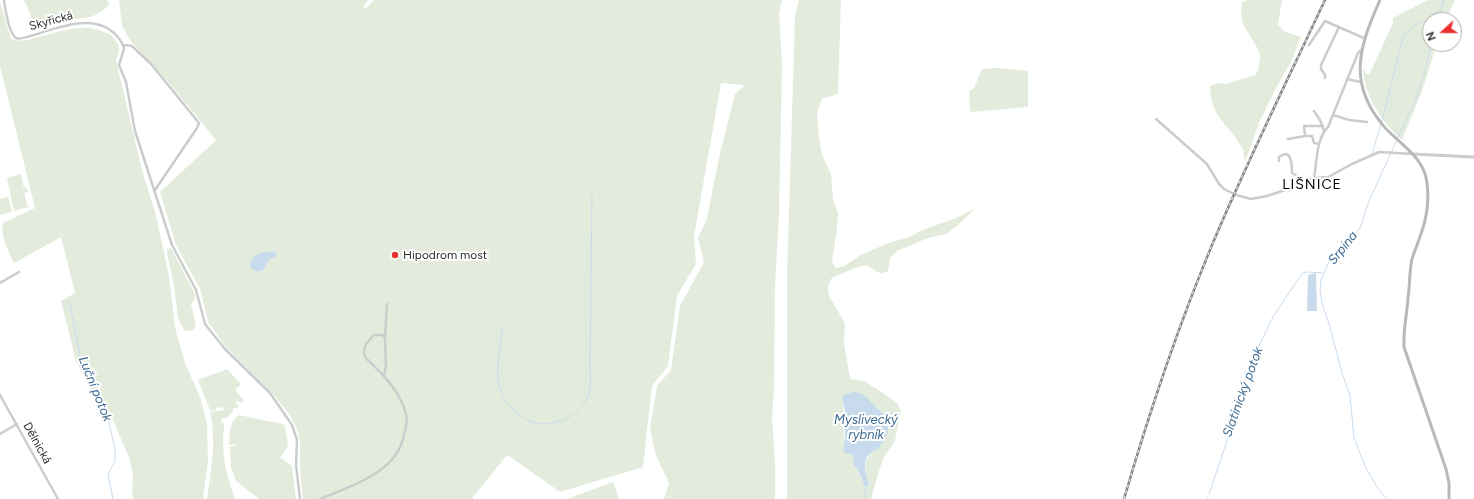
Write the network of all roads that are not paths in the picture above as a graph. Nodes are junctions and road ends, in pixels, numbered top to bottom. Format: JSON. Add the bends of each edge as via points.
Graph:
{"nodes":[{"id":1,"x":4,"y":0,"type":"edge"},
{"id":2,"x":1380,"y":0,"type":"edge"},
{"id":3,"x":1339,"y":27,"type":"junction"},
{"id":4,"x":1364,"y":38,"type":"junction"},
{"id":5,"x":123,"y":45,"type":"junction"},
{"id":6,"x":1310,"y":45,"type":"dead end"},
{"id":7,"x":1361,"y":50,"type":"junction"},
{"id":8,"x":1325,"y":78,"type":"dead end"},
{"id":9,"x":1347,"y":79,"type":"junction"},
{"id":10,"x":1361,"y":82,"type":"junction"},
{"id":11,"x":1314,"y":111,"type":"dead end"},
{"id":12,"x":1333,"y":115,"type":"junction"},
{"id":13,"x":1156,"y":119,"type":"dead end"},
{"id":14,"x":1367,"y":122,"type":"dead end"},
{"id":15,"x":1323,"y":126,"type":"junction"},
{"id":16,"x":1324,"y":131,"type":"junction"},
{"id":17,"x":1305,"y":136,"type":"junction"},
{"id":18,"x":1288,"y":139,"type":"dead end"},
{"id":19,"x":1319,"y":144,"type":"junction"},
{"id":20,"x":1413,"y":154,"type":"junction"},
{"id":21,"x":1474,"y":157,"type":"edge"},
{"id":22,"x":1279,"y":161,"type":"dead end"},
{"id":23,"x":1314,"y":178,"type":"junction"},
{"id":24,"x":1306,"y":181,"type":"junction"},
{"id":25,"x":155,"y":190,"type":"junction"},
{"id":26,"x":19,"y":272,"type":"dead end"},
{"id":27,"x":0,"y":282,"type":"edge"},
{"id":28,"x":387,"y":304,"type":"dead end"},
{"id":29,"x":385,"y":338,"type":"junction"},
{"id":30,"x":384,"y":376,"type":"junction"},
{"id":31,"x":0,"y":395,"type":"edge"},
{"id":32,"x":17,"y":424,"type":"junction"},
{"id":33,"x":0,"y":434,"type":"edge"},
{"id":34,"x":58,"y":499,"type":"edge"},
{"id":35,"x":300,"y":499,"type":"edge"},
{"id":36,"x":320,"y":499,"type":"edge"},
{"id":37,"x":1449,"y":499,"type":"edge"}],
"edges":[{"from":1,"to":5,"type":"street","name":"Skyřická","via":[[12,32],[16,38],[73,23],[88,23],[106,28],[116,35]]},
{"from":2,"to":4,"type":"main road"},
{"from":3,"to":4,"type":"street"},
{"from":3,"to":6,"type":"street","via":[[1323,22]]},
{"from":3,"to":8,"type":"street","via":[[1321,65]]},
{"from":4,"to":7,"type":"main road"},
{"from":5,"to":25,"type":"street","via":[[119,65],[126,82],[137,140]]},
{"from":5,"to":25,"type":"street","via":[[132,46],[151,64],[199,123]]},
{"from":7,"to":9,"type":"street"},
{"from":7,"to":10,"type":"main road"},
{"from":9,"to":10,"type":"street"},
{"from":9,"to":12,"type":"street"},
{"from":10,"to":20,"type":"main road","via":[[1375,115]]},
{"from":11,"to":15,"type":"street"},
{"from":12,"to":14,"type":"street"},
{"from":12,"to":16,"type":"street"},
{"from":13,"to":24,"type":"street","via":[[1207,164],[1224,189],[1236,195],[1251,199],[1259,198]]},
{"from":15,"to":16,"type":"street"},
{"from":15,"to":17,"type":"street","via":[[1304,126]]},
{"from":16,"to":19,"type":"street"},
{"from":17,"to":18,"type":"street"},
{"from":17,"to":19,"type":"street","via":[[1312,136],[1314,143]]},
{"from":19,"to":23,"type":"street"},
{"from":20,"to":21,"type":"street"},
{"from":20,"to":23,"type":"street","via":[[1379,152],[1328,177]]},
{"from":20,"to":37,"type":"main road","via":[[1426,175],[1428,190],[1424,223],[1412,262],[1403,334],[1404,347],[1446,469]]},
{"from":22,"to":24,"type":"street","via":[[1282,155],[1291,157],[1292,173]]},
{"from":23,"to":24,"type":"street"},
{"from":25,"to":35,"type":"street","via":[[172,245],[196,290],[205,324],[224,348],[270,393],[292,425],[297,440],[296,465]]},
{"from":26,"to":27,"type":"street"},
{"from":28,"to":29,"type":"street"},
{"from":29,"to":30,"type":"street"},
{"from":29,"to":30,"type":"street","via":[[383,335],[374,335],[366,343],[364,353],[365,358]]},
{"from":30,"to":36,"type":"street","via":[[392,385],[406,414],[407,422],[397,453],[376,474]]},
{"from":31,"to":32,"type":"street","name":"Dělnická"},
{"from":32,"to":33,"type":"street"},
{"from":32,"to":34,"type":"street","name":"Dělnická"}]}
